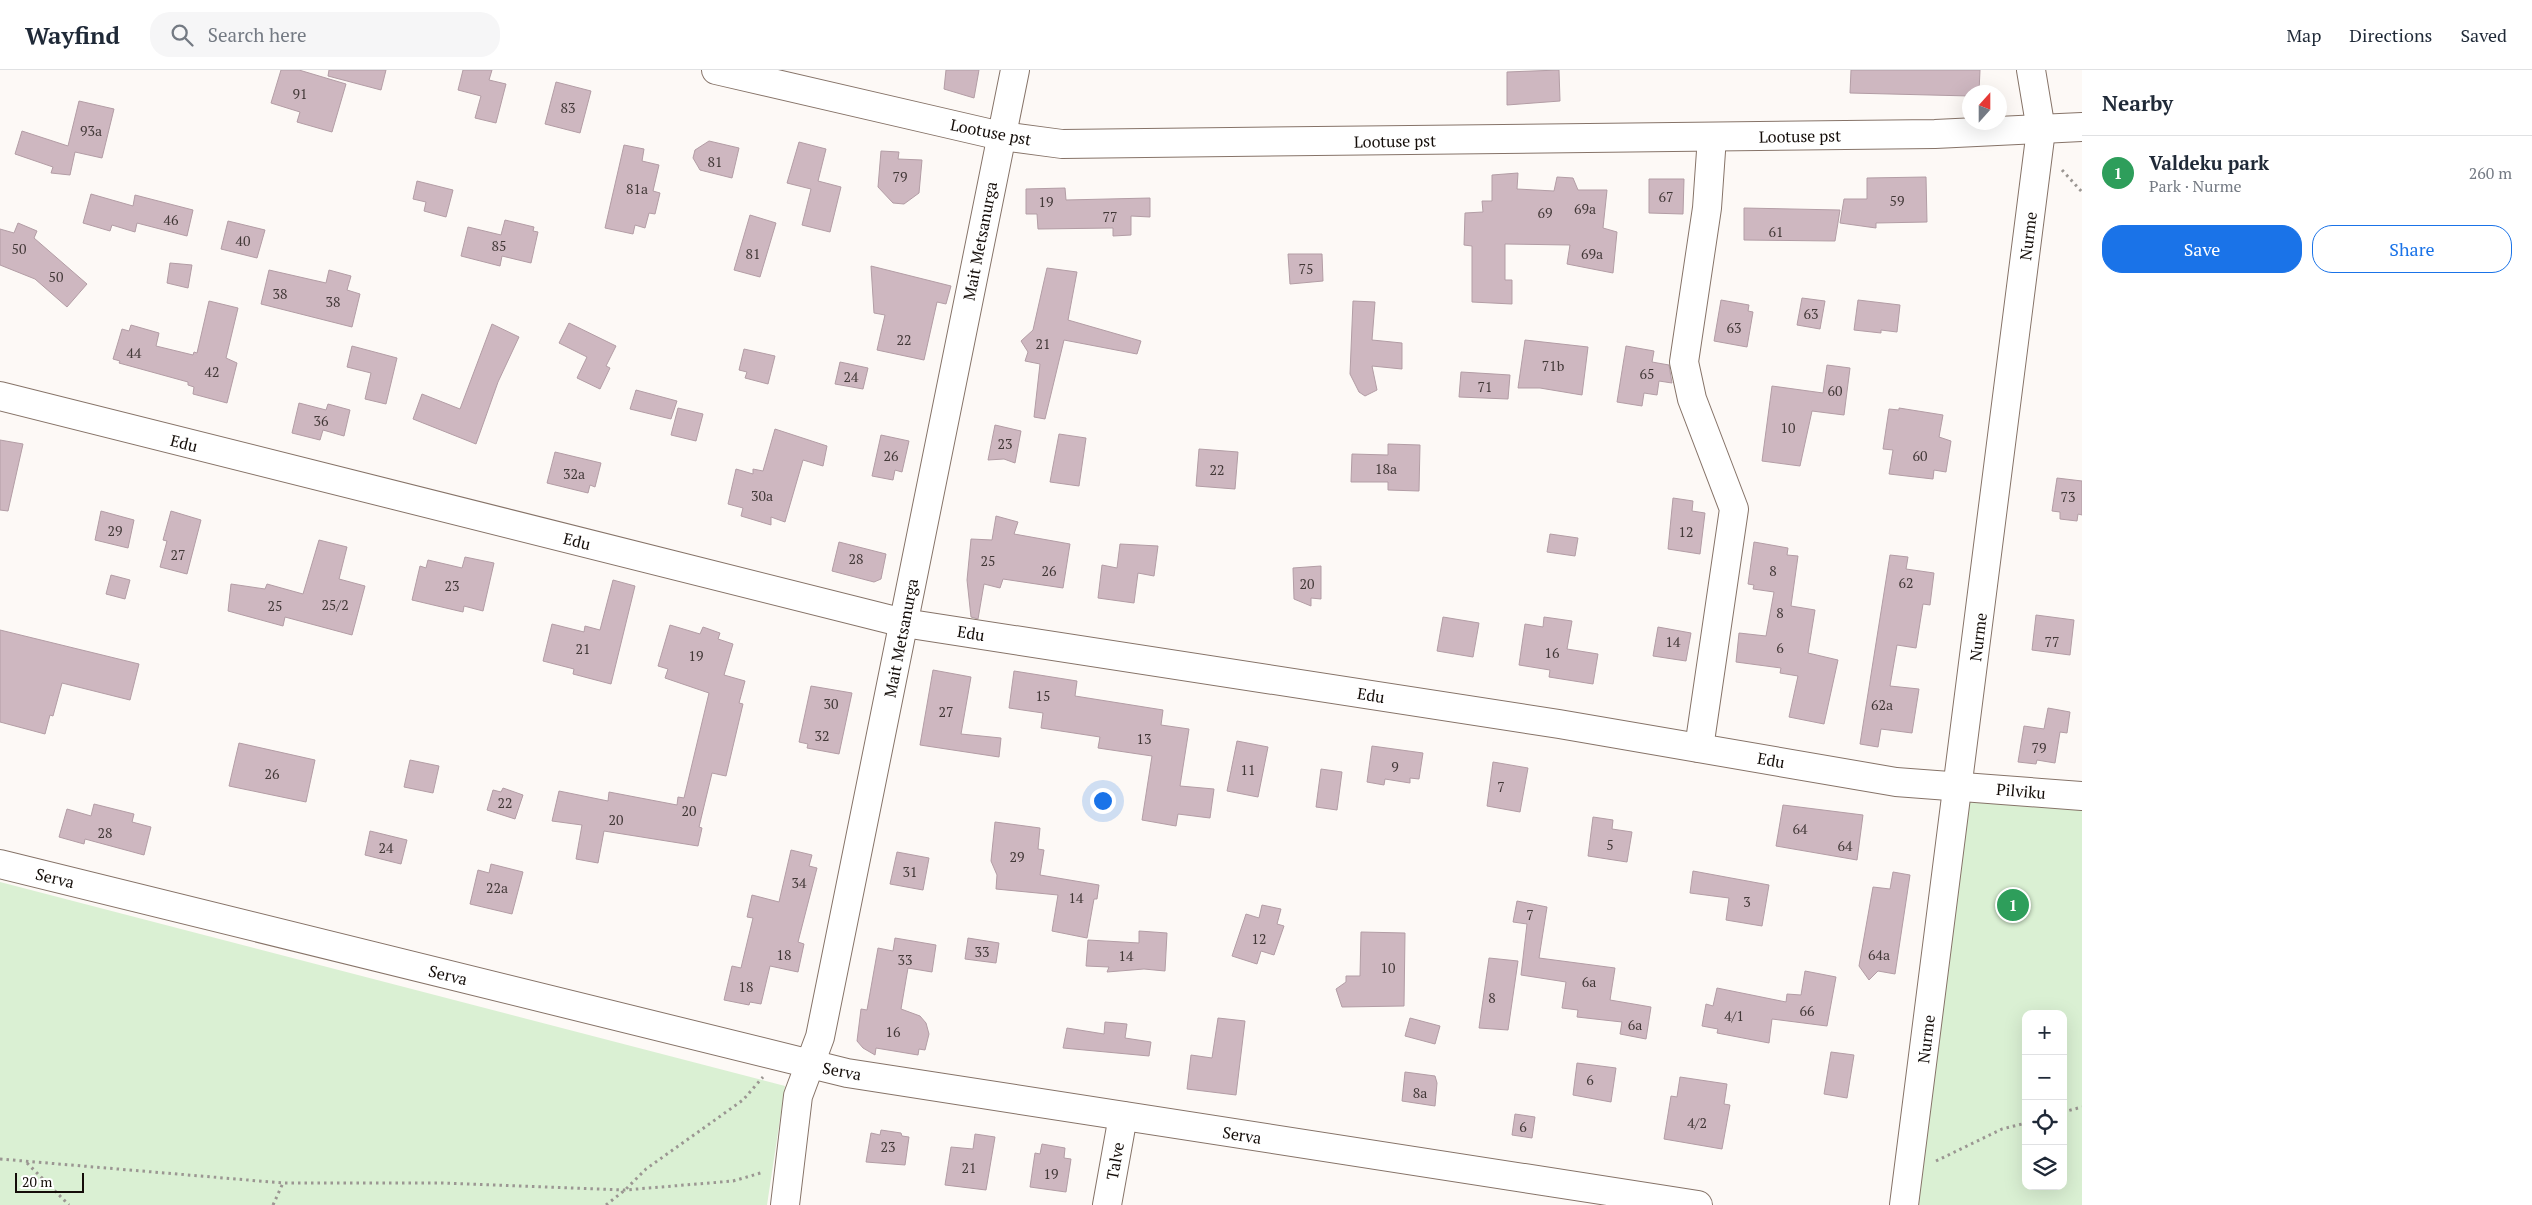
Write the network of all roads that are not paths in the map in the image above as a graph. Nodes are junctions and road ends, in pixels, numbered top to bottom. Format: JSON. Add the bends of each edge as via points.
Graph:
{"nodes":[{"id":1,"x":716,"y":70,"type":"edge"},
{"id":2,"x":1015,"y":70,"type":"edge"},
{"id":3,"x":2032,"y":70,"type":"edge"},
{"id":4,"x":2082,"y":127,"type":"edge"},
{"id":5,"x":2041,"y":130,"type":"junction"},
{"id":6,"x":1001,"y":136,"type":"junction"},
{"id":7,"x":1712,"y":137,"type":"junction"},
{"id":8,"x":0,"y":396,"type":"edge"},
{"id":9,"x":904,"y":623,"type":"junction"},
{"id":10,"x":1699,"y":748,"type":"junction"},
{"id":11,"x":1959,"y":785,"type":"junction"},
{"id":12,"x":2082,"y":796,"type":"edge"},
{"id":13,"x":0,"y":864,"type":"edge"},
{"id":14,"x":810,"y":1065,"type":"junction"},
{"id":15,"x":1123,"y":1116,"type":"junction"},
{"id":16,"x":1577,"y":1196,"type":"edge"},
{"id":17,"x":785,"y":1205,"type":"edge"},
{"id":18,"x":1107,"y":1205,"type":"edge"},
{"id":19,"x":1698,"y":1205,"type":"edge"},
{"id":20,"x":1904,"y":1205,"type":"edge"}],
"edges":[{"from":1,"to":6,"type":"street","name":"Lootuse pst"},
{"from":2,"to":6,"type":"street","name":"Mait Metsanurga"},
{"from":3,"to":5,"type":"street","name":"Nurme"},
{"from":4,"to":5,"type":"street","name":"Lootuse pst"},
{"from":5,"to":7,"type":"street","name":"Lootuse pst"},
{"from":5,"to":11,"type":"street","name":"Nurme"},
{"from":6,"to":7,"type":"street","name":"Lootuse pst","via":[[1062,144]]},
{"from":6,"to":9,"type":"street","name":"Mait Metsanurga"},
{"from":7,"to":10,"type":"street","via":[[1707,208],[1684,362],[1692,399],[1734,509]]},
{"from":8,"to":9,"type":"street","name":"Edu"},
{"from":9,"to":10,"type":"street","name":"Edu"},
{"from":9,"to":14,"type":"street","name":"Mait Metsanurga","via":[[820,1037]]},
{"from":10,"to":11,"type":"street","name":"Edu","via":[[1896,782]]},
{"from":11,"to":12,"type":"street","name":"Pilviku"},
{"from":11,"to":20,"type":"street","name":"Nurme"},
{"from":13,"to":14,"type":"street","name":"Serva"},
{"from":14,"to":15,"type":"street","name":"Serva"},
{"from":14,"to":17,"type":"street","name":"Mait Metsanurga","via":[[798,1096]]},
{"from":15,"to":16,"type":"street","name":"Serva"},
{"from":15,"to":18,"type":"street","name":"Talve"},
{"from":16,"to":19,"type":"street","name":"Serva"}]}
